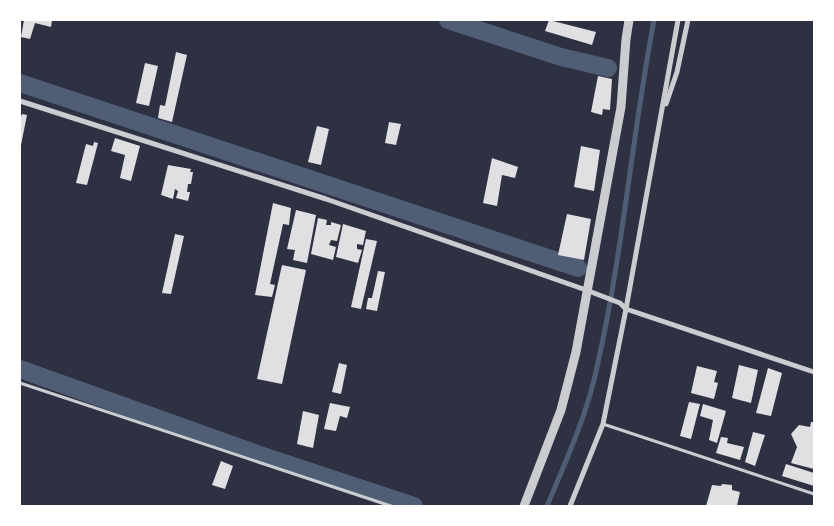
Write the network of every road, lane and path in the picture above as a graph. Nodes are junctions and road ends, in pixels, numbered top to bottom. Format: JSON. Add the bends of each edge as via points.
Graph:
{"nodes":[{"id":1,"x":629,"y":20,"type":"edge"},
{"id":2,"x":678,"y":20,"type":"edge"},
{"id":3,"x":688,"y":20,"type":"edge"},
{"id":4,"x":20,"y":101,"type":"edge"},
{"id":5,"x":661,"y":118,"type":"junction"},
{"id":6,"x":586,"y":290,"type":"junction"},
{"id":7,"x":626,"y":309,"type":"junction"},
{"id":8,"x":814,"y":372,"type":"edge"},
{"id":9,"x":20,"y":383,"type":"edge"},
{"id":10,"x":604,"y":424,"type":"junction"},
{"id":11,"x":814,"y":494,"type":"edge"},
{"id":12,"x":391,"y":506,"type":"edge"},
{"id":13,"x":524,"y":506,"type":"edge"},
{"id":14,"x":570,"y":506,"type":"edge"}],
"edges":[{"from":1,"to":6,"type":"street","via":[[621,106]]},
{"from":2,"to":5,"type":"street"},
{"from":3,"to":5,"type":"street","via":[[677,72]]},
{"from":4,"to":6,"type":"street","via":[[326,199]]},
{"from":5,"to":7,"type":"street"},
{"from":6,"to":7,"type":"street","via":[[620,303]]},
{"from":6,"to":13,"type":"street","via":[[576,352],[561,410]]},
{"from":7,"to":8,"type":"street"},
{"from":7,"to":10,"type":"street"},
{"from":9,"to":12,"type":"lane"},
{"from":10,"to":11,"type":"lane"},
{"from":10,"to":14,"type":"street"}]}
